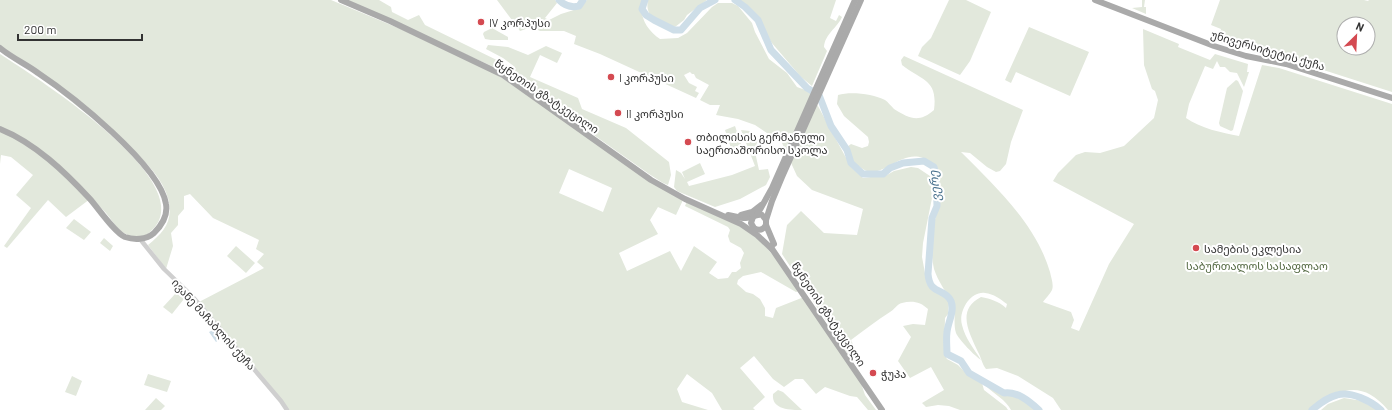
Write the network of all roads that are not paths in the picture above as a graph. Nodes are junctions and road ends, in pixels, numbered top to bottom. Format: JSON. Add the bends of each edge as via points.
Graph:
{"nodes":[{"id":1,"x":341,"y":0,"type":"edge"},
{"id":2,"x":855,"y":0,"type":"edge"},
{"id":3,"x":861,"y":0,"type":"edge"},
{"id":4,"x":1095,"y":0,"type":"edge"},
{"id":5,"x":846,"y":28,"type":"junction"},
{"id":6,"x":0,"y":48,"type":"edge"},
{"id":7,"x":1392,"y":98,"type":"edge"},
{"id":8,"x":0,"y":129,"type":"edge"},
{"id":9,"x":769,"y":199,"type":"junction"},
{"id":10,"x":719,"y":213,"type":"junction"},
{"id":11,"x":731,"y":215,"type":"junction"},
{"id":12,"x":755,"y":216,"type":"junction"},
{"id":13,"x":736,"y":221,"type":"junction"},
{"id":14,"x":766,"y":222,"type":"junction"},
{"id":15,"x":754,"y":228,"type":"junction"},
{"id":16,"x":140,"y":239,"type":"junction"},
{"id":17,"x":773,"y":246,"type":"junction"},
{"id":18,"x":287,"y":410,"type":"edge"},
{"id":19,"x":882,"y":410,"type":"edge"}],
"edges":[{"from":1,"to":10,"type":"main road","name":"წყნეთის გზატკეცილი","via":[[496,72],[651,180]]},
{"from":2,"to":5,"type":"main road"},
{"from":3,"to":5,"type":"main road"},
{"from":4,"to":7,"type":"main road","name":"უნივერსიტეტის ქუჩა","via":[[1214,46],[1286,64]]},
{"from":5,"to":9,"type":"main road"},
{"from":6,"to":16,"type":"main road","via":[[56,86],[118,138],[146,167],[162,193],[166,203],[166,214],[152,235]]},
{"from":8,"to":16,"type":"main road","via":[[36,149],[70,179],[124,237]]},
{"from":9,"to":11,"type":"main road","via":[[752,212]]},
{"from":9,"to":12,"type":"main road"},
{"from":9,"to":14,"type":"main road"},
{"from":9,"to":17,"type":"main road"},
{"from":10,"to":11,"type":"main road"},
{"from":10,"to":13,"type":"main road","name":"წყნეთის გზატკეცილი"},
{"from":11,"to":12,"type":"main road","via":[[743,218]]},
{"from":12,"to":14,"type":"main road","via":[[762,215]]},
{"from":12,"to":15,"type":"main road","via":[[751,223]]},
{"from":13,"to":15,"type":"main road"},
{"from":13,"to":17,"type":"main road"},
{"from":14,"to":15,"type":"main road","via":[[762,229]]},
{"from":14,"to":17,"type":"main road"},
{"from":15,"to":17,"type":"main road"},
{"from":16,"to":18,"type":"street","name":"ივანე მაჩაბლის ქუჩა","via":[[164,269],[192,296]]},
{"from":17,"to":19,"type":"main road","name":"წყნეთის გზატკეცილი"}]}
